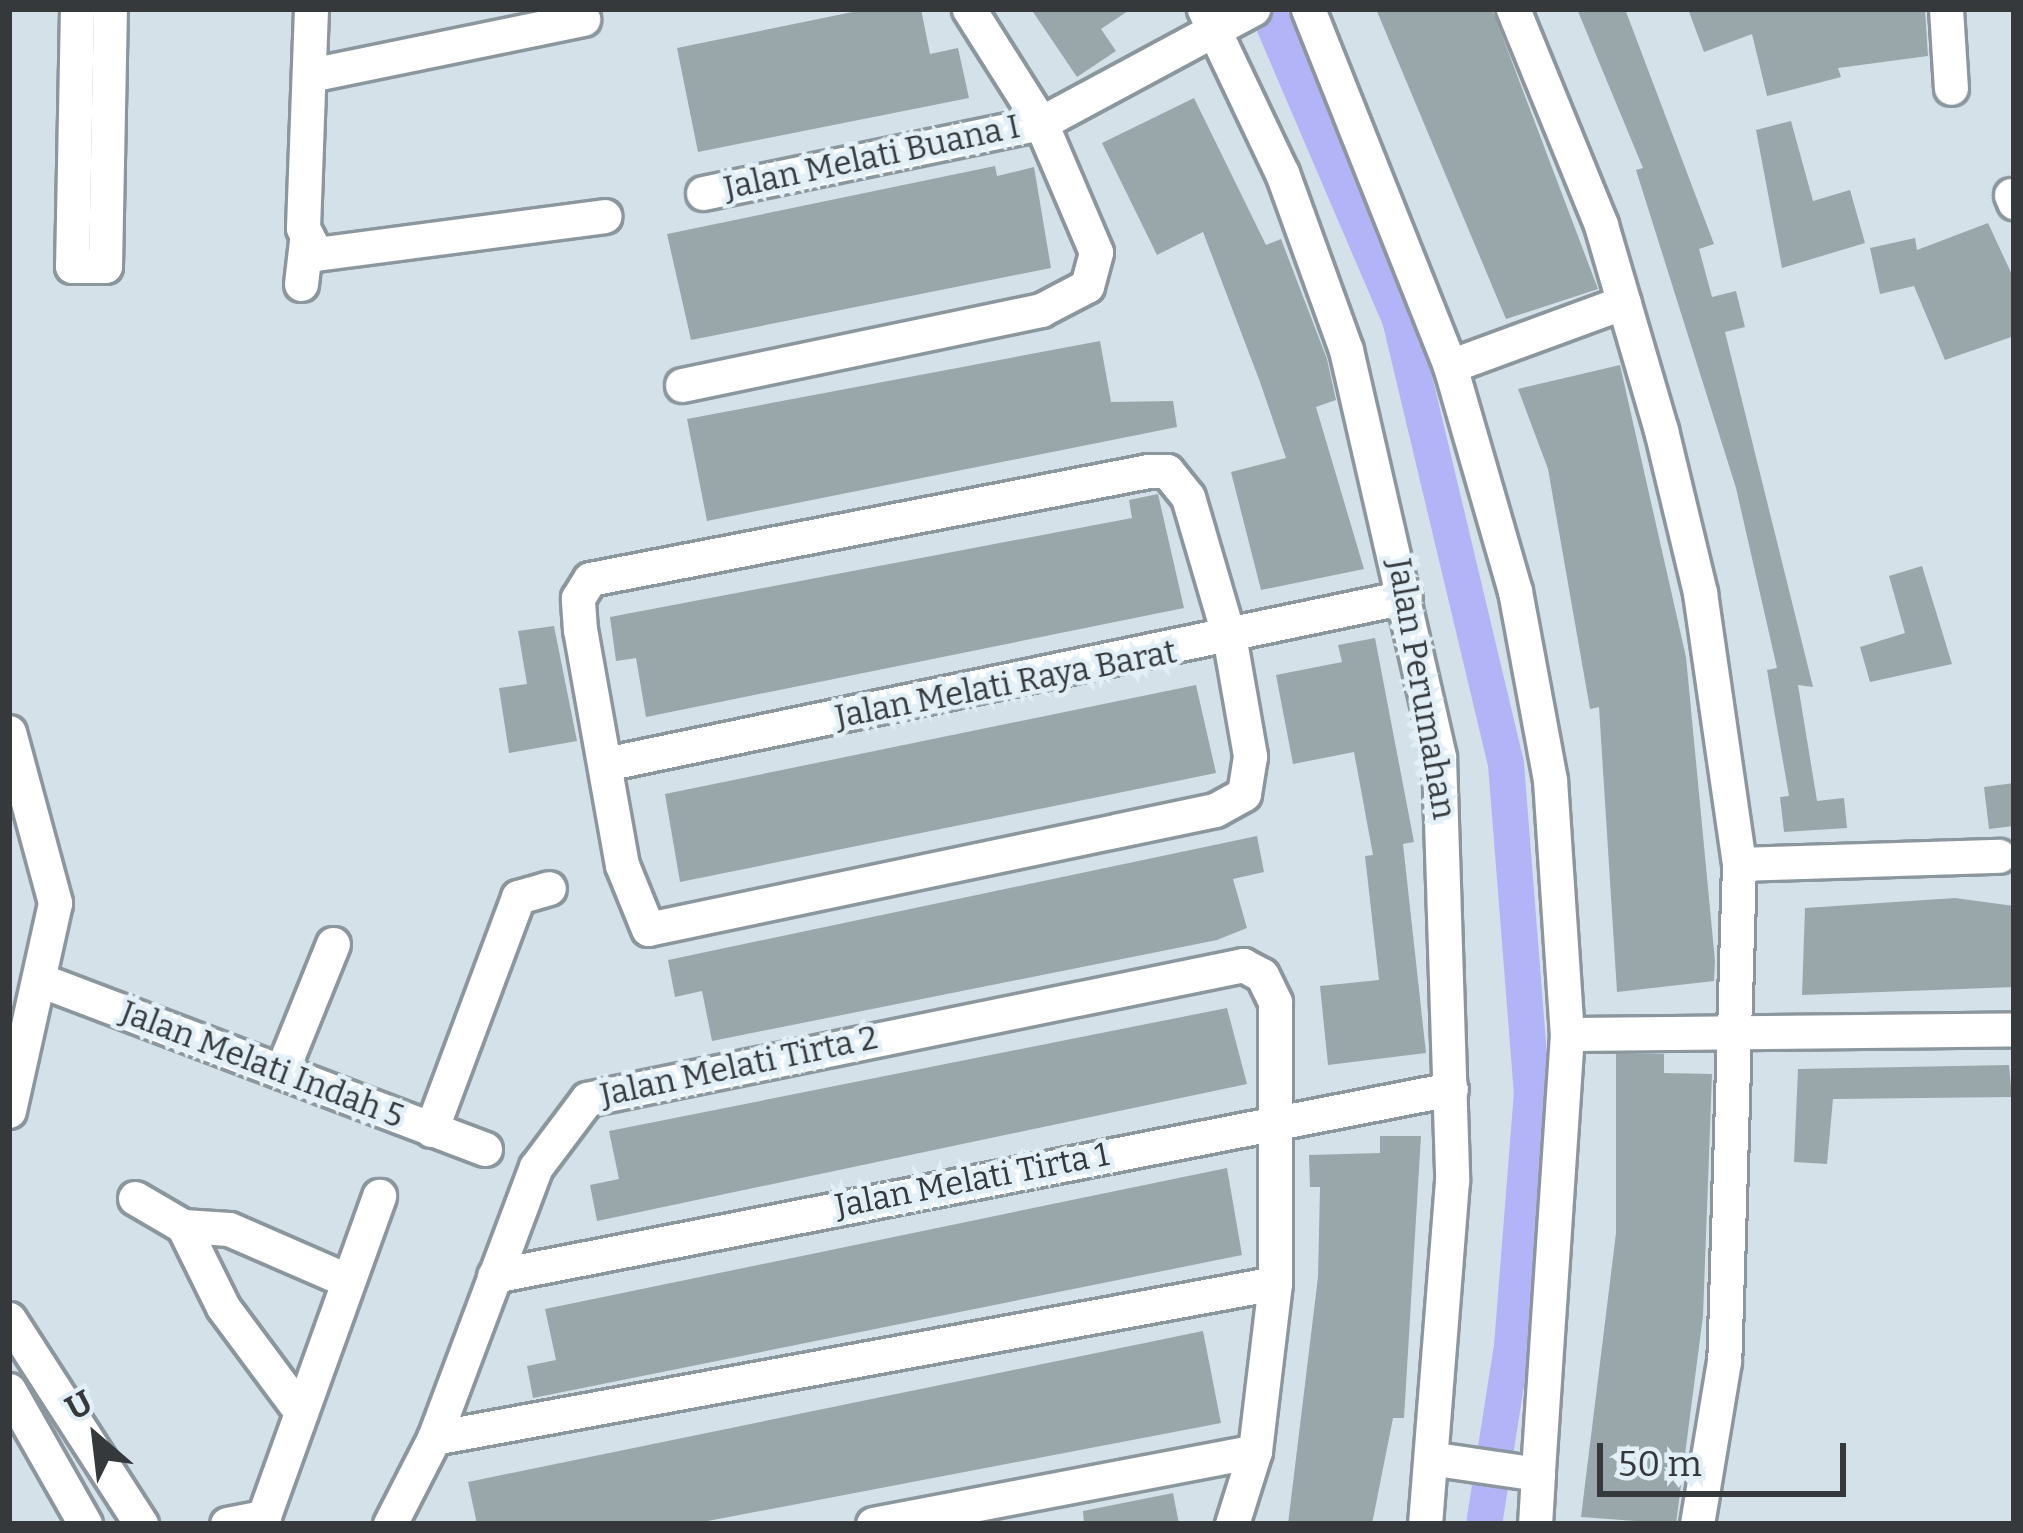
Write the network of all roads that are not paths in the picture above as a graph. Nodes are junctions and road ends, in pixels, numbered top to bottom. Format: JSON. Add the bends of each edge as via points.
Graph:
{"nodes":[{"id":1,"x":77,"y":9,"type":"edge"},
{"id":2,"x":110,"y":9,"type":"edge"},
{"id":3,"x":311,"y":9,"type":"edge"},
{"id":4,"x":969,"y":9,"type":"edge"},
{"id":5,"x":1308,"y":9,"type":"edge"},
{"id":6,"x":1513,"y":9,"type":"edge"},
{"id":7,"x":1946,"y":9,"type":"edge"},
{"id":8,"x":1224,"y":17,"type":"edge"},
{"id":9,"x":583,"y":19,"type":"dead end"},
{"id":10,"x":92,"y":75,"type":"junction"},
{"id":11,"x":310,"y":75,"type":"junction"},
{"id":12,"x":1951,"y":88,"type":"dead end"},
{"id":13,"x":1041,"y":123,"type":"junction"},
{"id":14,"x":703,"y":193,"type":"dead end"},
{"id":15,"x":605,"y":216,"type":"dead end"},
{"id":16,"x":306,"y":242,"type":"junction"},
{"id":17,"x":301,"y":284,"type":"dead end"},
{"id":18,"x":1624,"y":302,"type":"junction"},
{"id":19,"x":1450,"y":366,"type":"junction"},
{"id":20,"x":682,"y":386,"type":"dead end"},
{"id":21,"x":1406,"y":597,"type":"junction"},
{"id":22,"x":1230,"y":641,"type":"junction"},
{"id":23,"x":9,"y":732,"type":"edge"},
{"id":24,"x":605,"y":764,"type":"junction"},
{"id":25,"x":20,"y":810,"type":"edge"},
{"id":26,"x":1999,"y":856,"type":"dead end"},
{"id":27,"x":1739,"y":864,"type":"junction"},
{"id":28,"x":549,"y":888,"type":"dead end"},
{"id":29,"x":332,"y":944,"type":"dead end"},
{"id":30,"x":40,"y":980,"type":"junction"},
{"id":31,"x":2014,"y":1029,"type":"edge"},
{"id":32,"x":1567,"y":1034,"type":"junction"},
{"id":33,"x":1739,"y":1036,"type":"junction"},
{"id":34,"x":282,"y":1070,"type":"junction"},
{"id":35,"x":1450,"y":1089,"type":"junction"},
{"id":36,"x":9,"y":1112,"type":"edge"},
{"id":37,"x":1271,"y":1123,"type":"junction"},
{"id":38,"x":430,"y":1130,"type":"junction"},
{"id":39,"x":485,"y":1149,"type":"dead end"},
{"id":40,"x":379,"y":1196,"type":"dead end"},
{"id":41,"x":135,"y":1198,"type":"dead end"},
{"id":42,"x":183,"y":1226,"type":"junction"},
{"id":43,"x":494,"y":1276,"type":"junction"},
{"id":44,"x":344,"y":1279,"type":"junction"},
{"id":45,"x":1274,"y":1282,"type":"junction"},
{"id":46,"x":9,"y":1318,"type":"edge"},
{"id":47,"x":9,"y":1390,"type":"edge"},
{"id":48,"x":301,"y":1412,"type":"junction"},
{"id":49,"x":434,"y":1438,"type":"junction"},
{"id":50,"x":1255,"y":1450,"type":"junction"},
{"id":51,"x":1447,"y":1461,"type":"junction"},
{"id":52,"x":1530,"y":1474,"type":"junction"},
{"id":53,"x":262,"y":1520,"type":"edge"},
{"id":54,"x":1534,"y":1520,"type":"edge"},
{"id":55,"x":85,"y":1524,"type":"edge"},
{"id":56,"x":141,"y":1524,"type":"edge"},
{"id":57,"x":227,"y":1524,"type":"edge"},
{"id":58,"x":390,"y":1524,"type":"edge"},
{"id":59,"x":873,"y":1524,"type":"edge"},
{"id":60,"x":1232,"y":1524,"type":"edge"},
{"id":61,"x":1425,"y":1524,"type":"edge"},
{"id":62,"x":1697,"y":1524,"type":"edge"}],
"edges":[{"from":1,"to":10,"type":"street"},
{"from":2,"to":10,"type":"street"},
{"from":3,"to":11,"type":"street"},
{"from":4,"to":13,"type":"street"},
{"from":5,"to":19,"type":"street"},
{"from":6,"to":18,"type":"street"},
{"from":7,"to":12,"type":"street"},
{"from":8,"to":13,"type":"street","name":"Jalan Melati Buana I"},
{"from":8,"to":21,"type":"street","name":"Jalan Perumahan","via":[[1346,350]]},
{"from":9,"to":11,"type":"street"},
{"from":10,"to":10,"type":"street","via":[[105,266],[72,266]]},
{"from":11,"to":16,"type":"street"},
{"from":13,"to":14,"type":"street","name":"Jalan Melati Buana I"},
{"from":13,"to":20,"type":"street","via":[[1096,252],[1087,286],[1068,301]]},
{"from":15,"to":16,"type":"street","via":[[322,256]]},
{"from":16,"to":17,"type":"street"},
{"from":18,"to":19,"type":"street"},
{"from":18,"to":27,"type":"street","via":[[1700,593]]},
{"from":19,"to":32,"type":"street","via":[[1531,668],[1556,840]]},
{"from":21,"to":22,"type":"street","name":"Jalan Melati Raya Barat"},
{"from":21,"to":35,"type":"street","name":"Jalan Perumahan","via":[[1449,847]]},
{"from":22,"to":24,"type":"street","name":"Jalan Melati Raya Barat"},
{"from":22,"to":24,"type":"street","via":[[1250,756],[1244,794],[1231,802],[674,929],[648,929],[635,909]]},
{"from":22,"to":24,"type":"street","via":[[1188,497],[1167,471],[629,568],[590,579],[578,598]]},
{"from":23,"to":25,"type":"street"},
{"from":25,"to":30,"type":"street","via":[[54,888]]},
{"from":26,"to":27,"type":"street"},
{"from":27,"to":33,"type":"street"},
{"from":28,"to":38,"type":"street","via":[[518,897]]},
{"from":29,"to":34,"type":"street"},
{"from":30,"to":34,"type":"street","name":"Jalan Melati Indah 5"},
{"from":30,"to":36,"type":"street"},
{"from":31,"to":33,"type":"street","via":[[1925,1024]]},
{"from":32,"to":33,"type":"street"},
{"from":32,"to":52,"type":"street"},
{"from":33,"to":62,"type":"street","via":[[1724,1361]]},
{"from":34,"to":38,"type":"street","name":"Jalan Melati Indah 5"},
{"from":35,"to":37,"type":"street","name":"Jalan Melati Tirta 1"},
{"from":35,"to":51,"type":"street","name":"Jalan Perumahan"},
{"from":37,"to":43,"type":"street","name":"Jalan Melati Tirta 1"},
{"from":37,"to":43,"type":"street","name":"Jalan Melati Tirta 2","via":[[1270,985],[1243,965],[603,1092],[570,1113],[536,1167]]},
{"from":37,"to":45,"type":"street"},
{"from":38,"to":39,"type":"street","name":"Jalan Melati Indah 5"},
{"from":40,"to":44,"type":"street"},
{"from":41,"to":42,"type":"street"},
{"from":42,"to":44,"type":"street","via":[[230,1228]]},
{"from":42,"to":48,"type":"street","via":[[223,1307]]},
{"from":43,"to":49,"type":"street","name":"Jalan Melati Tirta 2"},
{"from":44,"to":48,"type":"street"},
{"from":45,"to":49,"type":"street"},
{"from":45,"to":50,"type":"street"},
{"from":46,"to":56,"type":"street"},
{"from":47,"to":55,"type":"street"},
{"from":48,"to":53,"type":"street"},
{"from":49,"to":58,"type":"street","name":"Jalan Melati Tirta 2"},
{"from":50,"to":59,"type":"street"},
{"from":50,"to":60,"type":"street"},
{"from":51,"to":52,"type":"street"},
{"from":51,"to":61,"type":"street","name":"Jalan Perumahan"},
{"from":52,"to":54,"type":"street"},
{"from":53,"to":57,"type":"street"}]}
